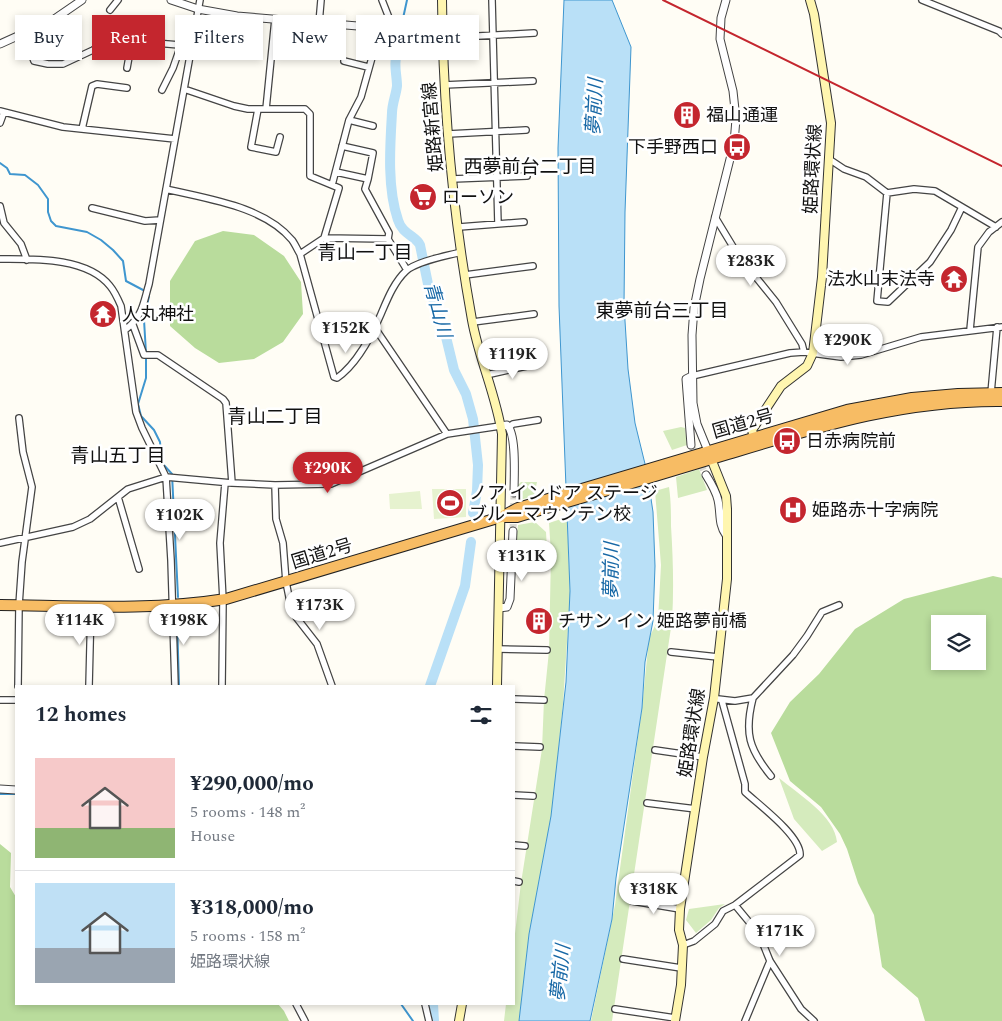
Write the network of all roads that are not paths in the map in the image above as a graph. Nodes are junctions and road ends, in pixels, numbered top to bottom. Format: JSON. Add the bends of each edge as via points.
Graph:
{"nodes":[{"id":1,"x":82,"y":0,"type":"edge"},
{"id":2,"x":118,"y":0,"type":"edge"},
{"id":3,"x":172,"y":0,"type":"edge"},
{"id":4,"x":200,"y":0,"type":"edge"},
{"id":5,"x":321,"y":0,"type":"edge"},
{"id":6,"x":382,"y":0,"type":"edge"},
{"id":7,"x":442,"y":0,"type":"edge"},
{"id":8,"x":492,"y":0,"type":"edge"},
{"id":9,"x":726,"y":0,"type":"edge"},
{"id":10,"x":810,"y":0,"type":"edge"},
{"id":11,"x":922,"y":0,"type":"edge"},
{"id":12,"x":198,"y":9,"type":"junction"},
{"id":13,"x":110,"y":10,"type":"dead end"},
{"id":14,"x":60,"y":15,"type":"edge"},
{"id":15,"x":197,"y":15,"type":"edge"},
{"id":16,"x":320,"y":15,"type":"edge"},
{"id":17,"x":388,"y":15,"type":"edge"},
{"id":18,"x":442,"y":15,"type":"edge"},
{"id":19,"x":273,"y":19,"type":"edge"},
{"id":20,"x":534,"y":33,"type":"dead end"},
{"id":21,"x":1002,"y":34,"type":"edge"},
{"id":22,"x":493,"y":36,"type":"junction"},
{"id":23,"x":479,"y":37,"type":"edge"},
{"id":24,"x":15,"y":38,"type":"edge"},
{"id":25,"x":273,"y":39,"type":"edge"},
{"id":26,"x":0,"y":44,"type":"edge"},
{"id":27,"x":34,"y":60,"type":"edge"},
{"id":28,"x":72,"y":60,"type":"edge"},
{"id":29,"x":128,"y":60,"type":"edge"},
{"id":30,"x":176,"y":60,"type":"edge"},
{"id":31,"x":189,"y":60,"type":"edge"},
{"id":32,"x":371,"y":60,"type":"edge"},
{"id":33,"x":443,"y":60,"type":"edge"},
{"id":34,"x":344,"y":61,"type":"dead end"},
{"id":35,"x":368,"y":67,"type":"junction"},
{"id":36,"x":126,"y":68,"type":"dead end"},
{"id":37,"x":533,"y":81,"type":"dead end"},
{"id":38,"x":494,"y":82,"type":"junction"},
{"id":39,"x":444,"y":85,"type":"junction"},
{"id":40,"x":127,"y":88,"type":"dead end"},
{"id":41,"x":184,"y":89,"type":"junction"},
{"id":42,"x":162,"y":90,"type":"dead end"},
{"id":43,"x":258,"y":109,"type":"junction"},
{"id":44,"x":266,"y":109,"type":"junction"},
{"id":45,"x":2,"y":111,"type":"edge"},
{"id":46,"x":349,"y":120,"type":"junction"},
{"id":47,"x":0,"y":123,"type":"edge"},
{"id":48,"x":373,"y":126,"type":"dead end"},
{"id":49,"x":82,"y":129,"type":"junction"},
{"id":50,"x":526,"y":130,"type":"dead end"},
{"id":51,"x":495,"y":131,"type":"junction"},
{"id":52,"x":448,"y":134,"type":"junction"},
{"id":53,"x":280,"y":137,"type":"dead end"},
{"id":54,"x":175,"y":140,"type":"junction"},
{"id":55,"x":342,"y":146,"type":"junction"},
{"id":56,"x":829,"y":159,"type":"junction"},
{"id":57,"x":336,"y":172,"type":"junction"},
{"id":58,"x":527,"y":176,"type":"dead end"},
{"id":59,"x":498,"y":178,"type":"junction"},
{"id":60,"x":452,"y":179,"type":"junction"},
{"id":61,"x":368,"y":180,"type":"junction"},
{"id":62,"x":332,"y":185,"type":"junction"},
{"id":63,"x":166,"y":189,"type":"junction"},
{"id":64,"x":886,"y":193,"type":"junction"},
{"id":65,"x":0,"y":206,"type":"edge"},
{"id":66,"x":962,"y":207,"type":"junction"},
{"id":67,"x":92,"y":208,"type":"dead end"},
{"id":68,"x":715,"y":217,"type":"junction"},
{"id":69,"x":160,"y":220,"type":"junction"},
{"id":70,"x":524,"y":222,"type":"dead end"},
{"id":71,"x":498,"y":224,"type":"junction"},
{"id":72,"x":1000,"y":225,"type":"edge"},
{"id":73,"x":459,"y":227,"type":"junction"},
{"id":74,"x":324,"y":238,"type":"junction"},
{"id":75,"x":388,"y":239,"type":"junction"},
{"id":76,"x":461,"y":252,"type":"junction"},
{"id":77,"x":300,"y":254,"type":"junction"},
{"id":78,"x":0,"y":259,"type":"edge"},
{"id":79,"x":27,"y":260,"type":"junction"},
{"id":80,"x":532,"y":266,"type":"dead end"},
{"id":81,"x":407,"y":270,"type":"junction"},
{"id":82,"x":465,"y":275,"type":"junction"},
{"id":83,"x":534,"y":314,"type":"dead end"},
{"id":84,"x":472,"y":322,"type":"junction"},
{"id":85,"x":133,"y":325,"type":"junction"},
{"id":86,"x":999,"y":327,"type":"edge"},
{"id":87,"x":375,"y":328,"type":"junction"},
{"id":88,"x":125,"y":330,"type":"junction"},
{"id":89,"x":970,"y":330,"type":"junction"},
{"id":90,"x":804,"y":352,"type":"junction"},
{"id":91,"x":813,"y":353,"type":"junction"},
{"id":92,"x":536,"y":364,"type":"dead end"},
{"id":93,"x":486,"y":375,"type":"junction"},
{"id":94,"x":692,"y":376,"type":"junction"},
{"id":95,"x":997,"y":393,"type":"edge"},
{"id":96,"x":1002,"y":401,"type":"edge"},
{"id":97,"x":19,"y":418,"type":"dead end"},
{"id":98,"x":538,"y":420,"type":"dead end"},
{"id":99,"x":500,"y":426,"type":"junction"},
{"id":100,"x":509,"y":427,"type":"junction"},
{"id":101,"x":447,"y":434,"type":"junction"},
{"id":102,"x":754,"y":438,"type":"junction"},
{"id":103,"x":691,"y":445,"type":"tunnel mouth"},
{"id":104,"x":710,"y":455,"type":"junction"},
{"id":105,"x":706,"y":475,"type":"tunnel mouth"},
{"id":106,"x":169,"y":477,"type":"junction"},
{"id":107,"x":225,"y":482,"type":"junction"},
{"id":108,"x":232,"y":483,"type":"junction"},
{"id":109,"x":274,"y":485,"type":"junction"},
{"id":110,"x":514,"y":493,"type":"tunnel mouth"},
{"id":111,"x":118,"y":497,"type":"junction"},
{"id":112,"x":501,"y":517,"type":"junction"},
{"id":113,"x":513,"y":531,"type":"tunnel mouth"},
{"id":114,"x":726,"y":535,"type":"junction"},
{"id":115,"x":26,"y":537,"type":"junction"},
{"id":116,"x":0,"y":542,"type":"edge"},
{"id":117,"x":543,"y":553,"type":"dead end"},
{"id":118,"x":512,"y":554,"type":"junction"},
{"id":119,"x":139,"y":569,"type":"dead end"},
{"id":120,"x":286,"y":582,"type":"junction"},
{"id":121,"x":223,"y":600,"type":"junction"},
{"id":122,"x":0,"y":604,"type":"edge"},
{"id":123,"x":19,"y":605,"type":"junction"},
{"id":124,"x":839,"y":605,"type":"dead end"},
{"id":125,"x":91,"y":606,"type":"junction"},
{"id":126,"x":172,"y":606,"type":"junction"},
{"id":127,"x":499,"y":608,"type":"junction"},
{"id":128,"x":498,"y":649,"type":"junction"},
{"id":129,"x":548,"y":650,"type":"dead end"},
{"id":130,"x":671,"y":652,"type":"dead end"},
{"id":131,"x":718,"y":656,"type":"junction"},
{"id":132,"x":18,"y":685,"type":"edge"},
{"id":133,"x":89,"y":685,"type":"edge"},
{"id":134,"x":175,"y":685,"type":"edge"},
{"id":135,"x":222,"y":685,"type":"edge"},
{"id":136,"x":332,"y":685,"type":"edge"},
{"id":137,"x":497,"y":685,"type":"edge"},
{"id":138,"x":753,"y":698,"type":"junction"},
{"id":139,"x":515,"y":699,"type":"edge"},
{"id":140,"x":718,"y":699,"type":"junction"},
{"id":141,"x":0,"y":700,"type":"edge"},
{"id":142,"x":15,"y":700,"type":"edge"},
{"id":143,"x":544,"y":700,"type":"dead end"},
{"id":144,"x":515,"y":746,"type":"edge"},
{"id":145,"x":540,"y":746,"type":"dead end"},
{"id":146,"x":655,"y":750,"type":"dead end"},
{"id":147,"x":703,"y":757,"type":"junction"},
{"id":148,"x":771,"y":776,"type":"dead end"},
{"id":149,"x":0,"y":790,"type":"edge"},
{"id":150,"x":15,"y":790,"type":"edge"},
{"id":151,"x":515,"y":795,"type":"edge"},
{"id":152,"x":533,"y":796,"type":"dead end"},
{"id":153,"x":647,"y":804,"type":"dead end"},
{"id":154,"x":696,"y":809,"type":"junction"},
{"id":155,"x":515,"y":845,"type":"edge"},
{"id":156,"x":525,"y":846,"type":"dead end"},
{"id":157,"x":632,"y":901,"type":"dead end"},
{"id":158,"x":735,"y":905,"type":"junction"},
{"id":159,"x":680,"y":909,"type":"junction"},
{"id":160,"x":683,"y":945,"type":"junction"},
{"id":161,"x":623,"y":959,"type":"dead end"},
{"id":162,"x":770,"y":961,"type":"junction"},
{"id":163,"x":681,"y":968,"type":"junction"},
{"id":164,"x":297,"y":1005,"type":"edge"},
{"id":165,"x":425,"y":1005,"type":"edge"},
{"id":166,"x":462,"y":1005,"type":"edge"},
{"id":167,"x":615,"y":1009,"type":"dead end"},
{"id":168,"x":675,"y":1019,"type":"edge"},
{"id":169,"x":305,"y":1021,"type":"edge"},
{"id":170,"x":429,"y":1021,"type":"edge"},
{"id":171,"x":459,"y":1021,"type":"edge"},
{"id":172,"x":745,"y":1021,"type":"edge"},
{"id":173,"x":814,"y":1021,"type":"edge"}],
"edges":[{"from":1,"to":14,"type":"street"},
{"from":2,"to":13,"type":"street"},
{"from":3,"to":12,"type":"street"},
{"from":4,"to":12,"type":"street"},
{"from":5,"to":16,"type":"street"},
{"from":6,"to":17,"type":"street"},
{"from":7,"to":18,"type":"main road","name":"姫路新宮線"},
{"from":8,"to":22,"type":"street"},
{"from":9,"to":68,"type":"street","via":[[720,39],[732,85],[736,131]]},
{"from":10,"to":56,"type":"main road","name":"姫路環状線","via":[[831,122]]},
{"from":11,"to":21,"type":"street"},
{"from":12,"to":15,"type":"street"},
{"from":12,"to":19,"type":"street"},
{"from":20,"to":22,"type":"street"},
{"from":22,"to":23,"type":"street"},
{"from":22,"to":38,"type":"street"},
{"from":24,"to":26,"type":"street"},
{"from":25,"to":44,"type":"street"},
{"from":27,"to":28,"type":"street","via":[[63,64]]},
{"from":29,"to":36,"type":"street"},
{"from":30,"to":42,"type":"street"},
{"from":31,"to":41,"type":"street"},
{"from":32,"to":35,"type":"street"},
{"from":33,"to":39,"type":"main road","name":"姫路新宮線"},
{"from":34,"to":35,"type":"street"},
{"from":35,"to":46,"type":"street","via":[[360,97]]},
{"from":37,"to":38,"type":"street"},
{"from":38,"to":39,"type":"street"},
{"from":38,"to":51,"type":"street"},
{"from":39,"to":52,"type":"main road","name":"姫路新宮線"},
{"from":40,"to":49,"type":"street","via":[[94,84]]},
{"from":41,"to":43,"type":"street","via":[[234,106]]},
{"from":41,"to":54,"type":"street"},
{"from":43,"to":44,"type":"street"},
{"from":43,"to":53,"type":"street","via":[[251,147],[276,152]]},
{"from":44,"to":62,"type":"street","via":[[305,109],[310,114],[310,176]]},
{"from":45,"to":47,"type":"street"},
{"from":45,"to":49,"type":"street"},
{"from":46,"to":48,"type":"street"},
{"from":46,"to":55,"type":"street"},
{"from":49,"to":54,"type":"street"},
{"from":50,"to":51,"type":"street"},
{"from":51,"to":52,"type":"street"},
{"from":51,"to":59,"type":"street"},
{"from":52,"to":60,"type":"main road","name":"姫路新宮線"},
{"from":54,"to":63,"type":"street"},
{"from":55,"to":57,"type":"street"},
{"from":55,"to":61,"type":"street","via":[[373,153]]},
{"from":56,"to":64,"type":"street","via":[[866,177]]},
{"from":56,"to":91,"type":"main road","name":"姫路環状線","via":[[822,276]]},
{"from":57,"to":61,"type":"street"},
{"from":57,"to":62,"type":"street"},
{"from":58,"to":59,"type":"street"},
{"from":59,"to":60,"type":"street"},
{"from":59,"to":71,"type":"street"},
{"from":60,"to":73,"type":"main road","name":"姫路新宮線"},
{"from":61,"to":75,"type":"street","via":[[365,189],[389,233]]},
{"from":62,"to":74,"type":"street","via":[[339,188]]},
{"from":63,"to":69,"type":"street"},
{"from":63,"to":77,"type":"street","via":[[248,210],[279,228],[293,240]]},
{"from":64,"to":66,"type":"street","via":[[924,189],[941,194]]},
{"from":64,"to":66,"type":"street","via":[[877,301],[888,302],[930,262]]},
{"from":65,"to":79,"type":"street","via":[[4,223],[21,244]]},
{"from":66,"to":72,"type":"street"},
{"from":67,"to":69,"type":"street","via":[[145,221]]},
{"from":68,"to":90,"type":"street","via":[[738,255],[776,302]]},
{"from":68,"to":94,"type":"street","via":[[694,308]]},
{"from":69,"to":85,"type":"street","via":[[149,284],[140,316]]},
{"from":70,"to":71,"type":"street"},
{"from":71,"to":73,"type":"street"},
{"from":72,"to":89,"type":"street","via":[[978,247]]},
{"from":73,"to":76,"type":"main road","name":"姫路新宮線"},
{"from":74,"to":75,"type":"street"},
{"from":74,"to":77,"type":"street"},
{"from":75,"to":81,"type":"street"},
{"from":76,"to":81,"type":"street"},
{"from":76,"to":82,"type":"main road","name":"姫路新宮線"},
{"from":77,"to":87,"type":"street","via":[[334,377],[351,366]]},
{"from":78,"to":79,"type":"street"},
{"from":79,"to":88,"type":"street","via":[[68,263],[96,275],[114,292],[121,306]]},
{"from":80,"to":82,"type":"street"},
{"from":81,"to":87,"type":"street","via":[[388,298]]},
{"from":82,"to":84,"type":"main road","name":"姫路新宮線"},
{"from":83,"to":84,"type":"street"},
{"from":84,"to":93,"type":"main road","name":"姫路新宮線"},
{"from":85,"to":88,"type":"street"},
{"from":85,"to":108,"type":"street","via":[[144,355],[158,355],[226,403]]},
{"from":86,"to":89,"type":"street"},
{"from":86,"to":95,"type":"street"},
{"from":87,"to":101,"type":"street"},
{"from":88,"to":106,"type":"street","via":[[136,412]]},
{"from":89,"to":91,"type":"street","via":[[921,337],[862,354],[841,357]]},
{"from":90,"to":91,"type":"street"},
{"from":90,"to":94,"type":"street"},
{"from":91,"to":102,"type":"main road","name":"姫路環状線","via":[[807,366],[781,386],[752,430]]},
{"from":92,"to":93,"type":"street"},
{"from":93,"to":99,"type":"main road","name":"姫路新宮線"},
{"from":94,"to":103,"type":"street","via":[[686,379]]},
{"from":94,"to":104,"type":"street","via":[[697,424]]},
{"from":95,"to":102,"type":"highway","name":"国道2号","via":[[886,402],[847,410]]},
{"from":96,"to":104,"type":"highway","name":"国道2号","via":[[940,403],[891,410]]},
{"from":97,"to":115,"type":"street","via":[[32,487]]},
{"from":98,"to":100,"type":"street"},
{"from":99,"to":100,"type":"street"},
{"from":99,"to":101,"type":"street"},
{"from":99,"to":112,"type":"main road","name":"姫路新宮線"},
{"from":100,"to":110,"type":"street"},
{"from":101,"to":109,"type":"street","via":[[331,484]]},
{"from":102,"to":104,"type":"highway","name":"国道2号"},
{"from":104,"to":112,"type":"highway","name":"国道2号","via":[[543,505],[518,508]]},
{"from":104,"to":114,"type":"main road","name":"姫路環状線","via":[[726,496]]},
{"from":105,"to":114,"type":"street","via":[[714,488],[720,522]]},
{"from":106,"to":107,"type":"street"},
{"from":106,"to":111,"type":"street","via":[[128,489]]},
{"from":106,"to":126,"type":"street"},
{"from":107,"to":108,"type":"street"},
{"from":107,"to":121,"type":"street","via":[[220,543]]},
{"from":108,"to":109,"type":"street"},
{"from":109,"to":120,"type":"street"},
{"from":111,"to":115,"type":"street","via":[[90,519],[73,527]]},
{"from":111,"to":119,"type":"street"},
{"from":112,"to":120,"type":"highway","name":"国道2号"},
{"from":112,"to":127,"type":"main road","name":"姫路新宮線"},
{"from":113,"to":118,"type":"street"},
{"from":114,"to":131,"type":"main road","name":"姫路環状線","via":[[726,579]]},
{"from":115,"to":116,"type":"street"},
{"from":115,"to":123,"type":"street"},
{"from":117,"to":118,"type":"street"},
{"from":118,"to":127,"type":"street","via":[[510,599],[507,607]]},
{"from":120,"to":121,"type":"highway","name":"国道2号"},
{"from":120,"to":136,"type":"street","via":[[291,607],[317,644]]},
{"from":121,"to":126,"type":"highway","name":"国道2号"},
{"from":121,"to":135,"type":"street"},
{"from":122,"to":123,"type":"highway","name":"国道2号"},
{"from":123,"to":125,"type":"highway","name":"国道2号"},
{"from":123,"to":132,"type":"street"},
{"from":124,"to":138,"type":"street","via":[[822,612],[793,655]]},
{"from":125,"to":126,"type":"highway","name":"国道2号"},
{"from":125,"to":133,"type":"street"},
{"from":126,"to":134,"type":"street"},
{"from":127,"to":128,"type":"main road","name":"姫路新宮線"},
{"from":128,"to":129,"type":"street"},
{"from":128,"to":137,"type":"main road","name":"姫路新宮線"},
{"from":130,"to":131,"type":"street"},
{"from":131,"to":140,"type":"main road","name":"姫路環状線"},
{"from":138,"to":140,"type":"street"},
{"from":138,"to":148,"type":"street","via":[[748,720],[749,736],[757,759]]},
{"from":139,"to":143,"type":"street"},
{"from":140,"to":147,"type":"main road","name":"姫路環状線"},
{"from":140,"to":158,"type":"street","via":[[745,792],[788,832],[800,849],[800,855]]},
{"from":141,"to":142,"type":"street"},
{"from":144,"to":145,"type":"street"},
{"from":146,"to":147,"type":"street"},
{"from":147,"to":154,"type":"main road","name":"姫路環状線"},
{"from":149,"to":150,"type":"street"},
{"from":151,"to":152,"type":"street"},
{"from":153,"to":154,"type":"street"},
{"from":154,"to":159,"type":"main road","name":"姫路環状線"},
{"from":155,"to":156,"type":"street"},
{"from":157,"to":159,"type":"street"},
{"from":158,"to":160,"type":"street","via":[[723,911],[715,924],[694,941]]},
{"from":158,"to":162,"type":"street","via":[[759,934]]},
{"from":159,"to":160,"type":"main road","name":"姫路環状線","via":[[679,930]]},
{"from":160,"to":163,"type":"main road","name":"姫路環状線"},
{"from":161,"to":163,"type":"street"},
{"from":162,"to":172,"type":"street"},
{"from":162,"to":173,"type":"street","via":[[801,1009]]},
{"from":163,"to":168,"type":"main road","name":"姫路環状線"},
{"from":164,"to":169,"type":"street"},
{"from":165,"to":170,"type":"street"},
{"from":166,"to":171,"type":"main road"},
{"from":167,"to":168,"type":"street"}]}
